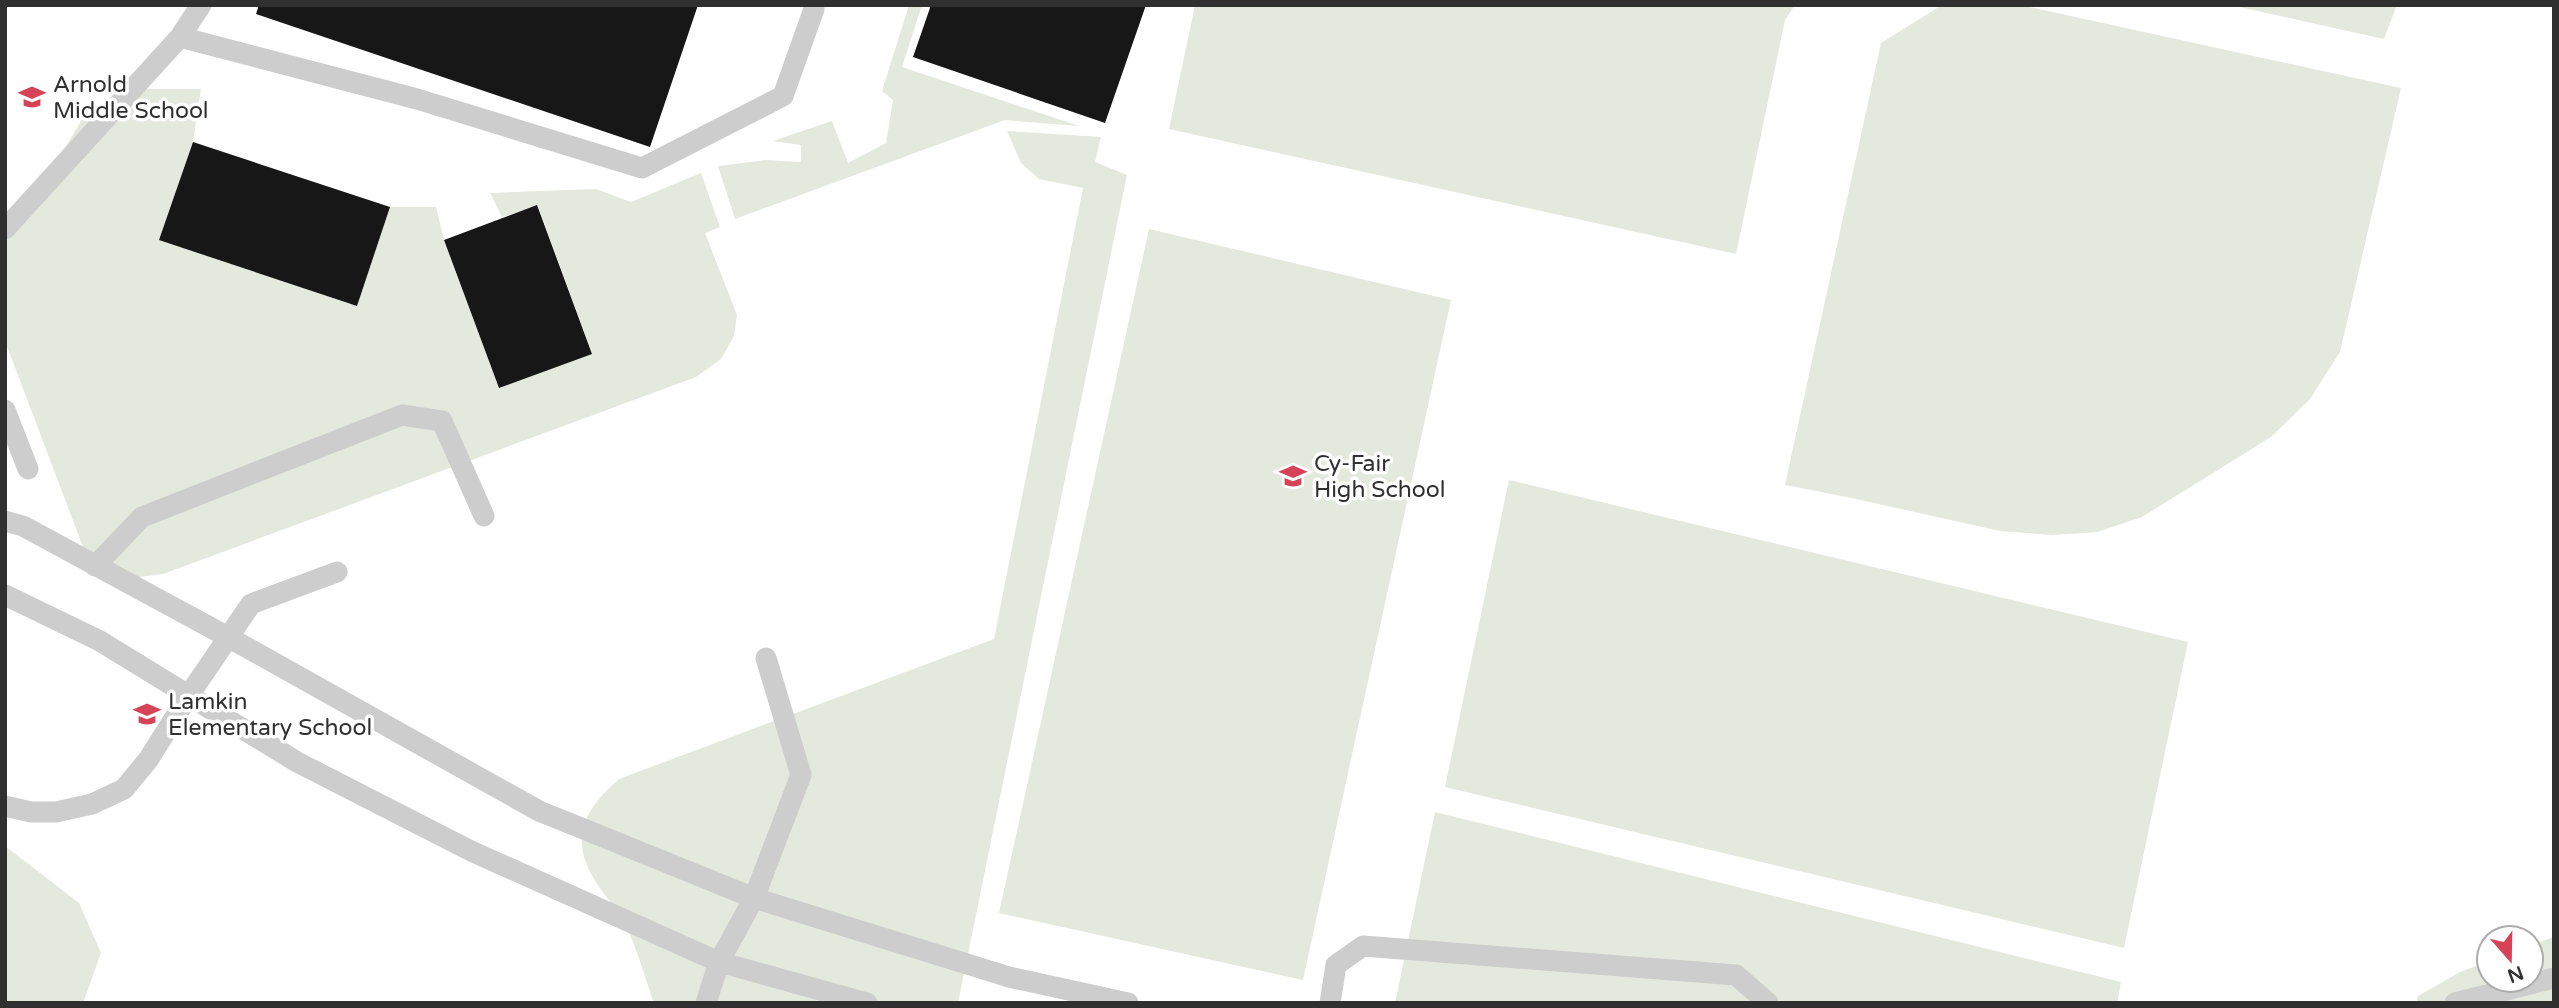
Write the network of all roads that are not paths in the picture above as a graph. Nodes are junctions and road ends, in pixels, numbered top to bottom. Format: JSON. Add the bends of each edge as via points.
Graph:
{"nodes":[{"id":1,"x":201,"y":5,"type":"edge"},
{"id":2,"x":814,"y":9,"type":"dead end"},
{"id":3,"x":180,"y":37,"type":"junction"},
{"id":4,"x":5,"y":229,"type":"edge"},
{"id":5,"x":5,"y":410,"type":"edge"},
{"id":6,"x":28,"y":469,"type":"dead end"},
{"id":7,"x":484,"y":516,"type":"dead end"},
{"id":8,"x":5,"y":521,"type":"edge"},
{"id":9,"x":95,"y":566,"type":"junction"},
{"id":10,"x":337,"y":572,"type":"dead end"},
{"id":11,"x":5,"y":595,"type":"edge"},
{"id":12,"x":228,"y":637,"type":"junction"},
{"id":13,"x":766,"y":659,"type":"dead end"},
{"id":14,"x":188,"y":695,"type":"junction"},
{"id":15,"x":5,"y":806,"type":"edge"},
{"id":16,"x":754,"y":898,"type":"junction"},
{"id":17,"x":719,"y":962,"type":"junction"},
{"id":18,"x":2554,"y":978,"type":"edge"},
{"id":19,"x":706,"y":1003,"type":"edge"},
{"id":20,"x":867,"y":1003,"type":"edge"},
{"id":21,"x":1128,"y":1003,"type":"edge"},
{"id":22,"x":1330,"y":1003,"type":"edge"},
{"id":23,"x":1768,"y":1003,"type":"edge"},
{"id":24,"x":2455,"y":1003,"type":"edge"}],
"edges":[{"from":1,"to":3,"type":"lane"},
{"from":2,"to":3,"type":"lane","via":[[783,96],[642,168],[417,99]]},
{"from":3,"to":4,"type":"lane"},
{"from":5,"to":6,"type":"lane"},
{"from":7,"to":9,"type":"lane","via":[[442,421],[402,415],[142,517]]},
{"from":8,"to":9,"type":"lane","via":[[23,526]]},
{"from":9,"to":12,"type":"lane"},
{"from":10,"to":12,"type":"lane","via":[[251,604]]},
{"from":11,"to":14,"type":"lane","via":[[100,641]]},
{"from":12,"to":14,"type":"lane"},
{"from":12,"to":16,"type":"lane","via":[[539,811]]},
{"from":13,"to":16,"type":"lane","via":[[801,775]]},
{"from":14,"to":15,"type":"lane","via":[[148,760],[124,789],[92,804],[56,812]]},
{"from":14,"to":17,"type":"lane","via":[[297,762],[471,851]]},
{"from":16,"to":17,"type":"lane"},
{"from":16,"to":21,"type":"lane","via":[[1009,977]]},
{"from":17,"to":19,"type":"lane"},
{"from":17,"to":20,"type":"lane"},
{"from":18,"to":24,"type":"lane"},
{"from":22,"to":23,"type":"lane","via":[[1336,965],[1363,946],[1736,975]]}]}
